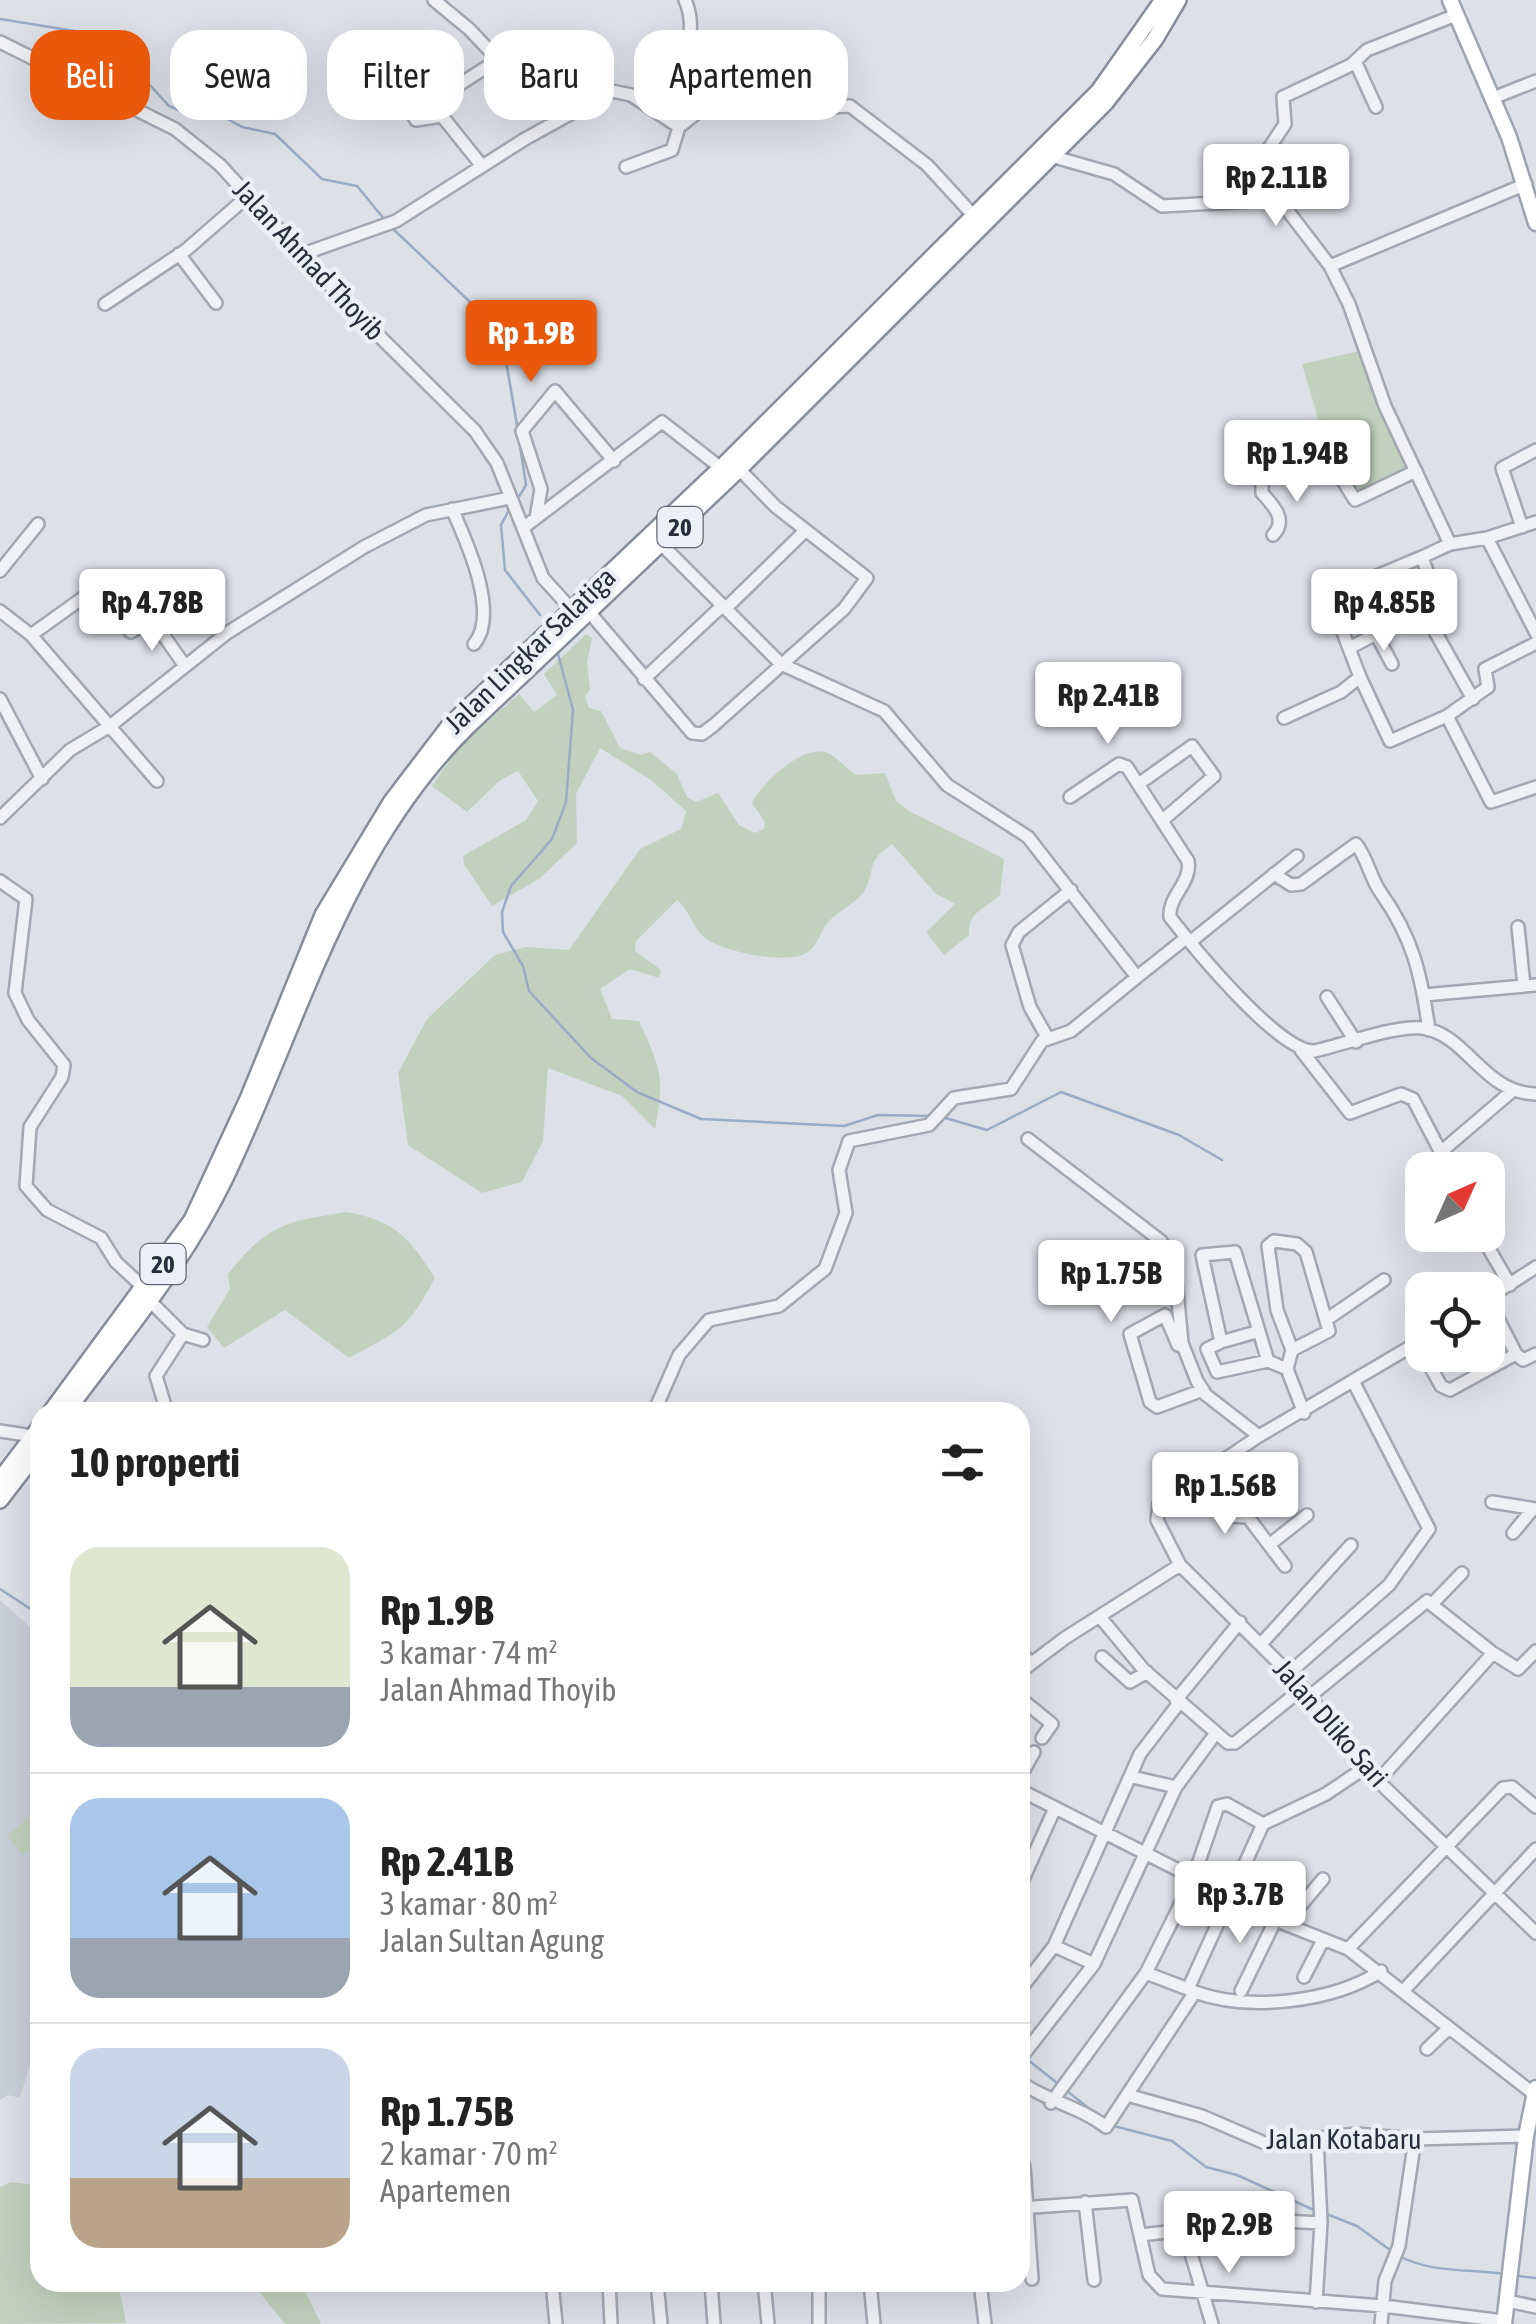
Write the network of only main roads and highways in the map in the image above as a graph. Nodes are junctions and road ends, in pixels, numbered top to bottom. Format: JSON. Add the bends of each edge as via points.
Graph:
{"nodes":[{"id":1,"x":1164,"y":0,"type":"edge"},
{"id":2,"x":1178,"y":0,"type":"edge"},
{"id":3,"x":1450,"y":0,"type":"edge"},
{"id":4,"x":1528,"y":175,"type":"edge"},
{"id":5,"x":1014,"y":184,"type":"junction"},
{"id":6,"x":1536,"y":223,"type":"edge"},
{"id":7,"x":580,"y":608,"type":"junction"},
{"id":8,"x":148,"y":1295,"type":"junction"},
{"id":9,"x":58,"y":1402,"type":"edge"},
{"id":10,"x":73,"y":1402,"type":"edge"},
{"id":11,"x":30,"y":1446,"type":"edge"},
{"id":12,"x":30,"y":1451,"type":"edge"},
{"id":13,"x":0,"y":1480,"type":"edge"},
{"id":14,"x":0,"y":1500,"type":"edge"},
{"id":15,"x":1535,"y":2095,"type":"edge"},
{"id":16,"x":1504,"y":2323,"type":"edge"}],
"edges":[{"from":1,"to":5,"type":"highway","name":"Jalan Lingkar Salatiga","number":"20","via":[[1100,91]]},
{"from":2,"to":5,"type":"highway","name":"Jalan Lingkar Salatiga","number":"20","via":[[1121,85]]},
{"from":3,"to":4,"type":"main road"},
{"from":4,"to":6,"type":"main road"},
{"from":5,"to":7,"type":"highway","name":"Jalan Lingkar Salatiga","number":"20","via":[[972,214]]},
{"from":5,"to":7,"type":"highway","name":"Jalan Lingkar Salatiga","number":"20","via":[[740,469],[662,544]]},
{"from":7,"to":8,"type":"highway","name":"Jalan Lingkar Salatiga","number":"20","via":[[446,749],[313,949],[224,1182],[183,1254]]},
{"from":8,"to":9,"type":"highway","name":"Jalan Lingkar Salatiga","number":"20"},
{"from":8,"to":10,"type":"highway","name":"Jalan Lingkar Salatiga","number":"20"},
{"from":11,"to":13,"type":"highway"},
{"from":12,"to":14,"type":"highway"},
{"from":15,"to":16,"type":"main road"}]}
